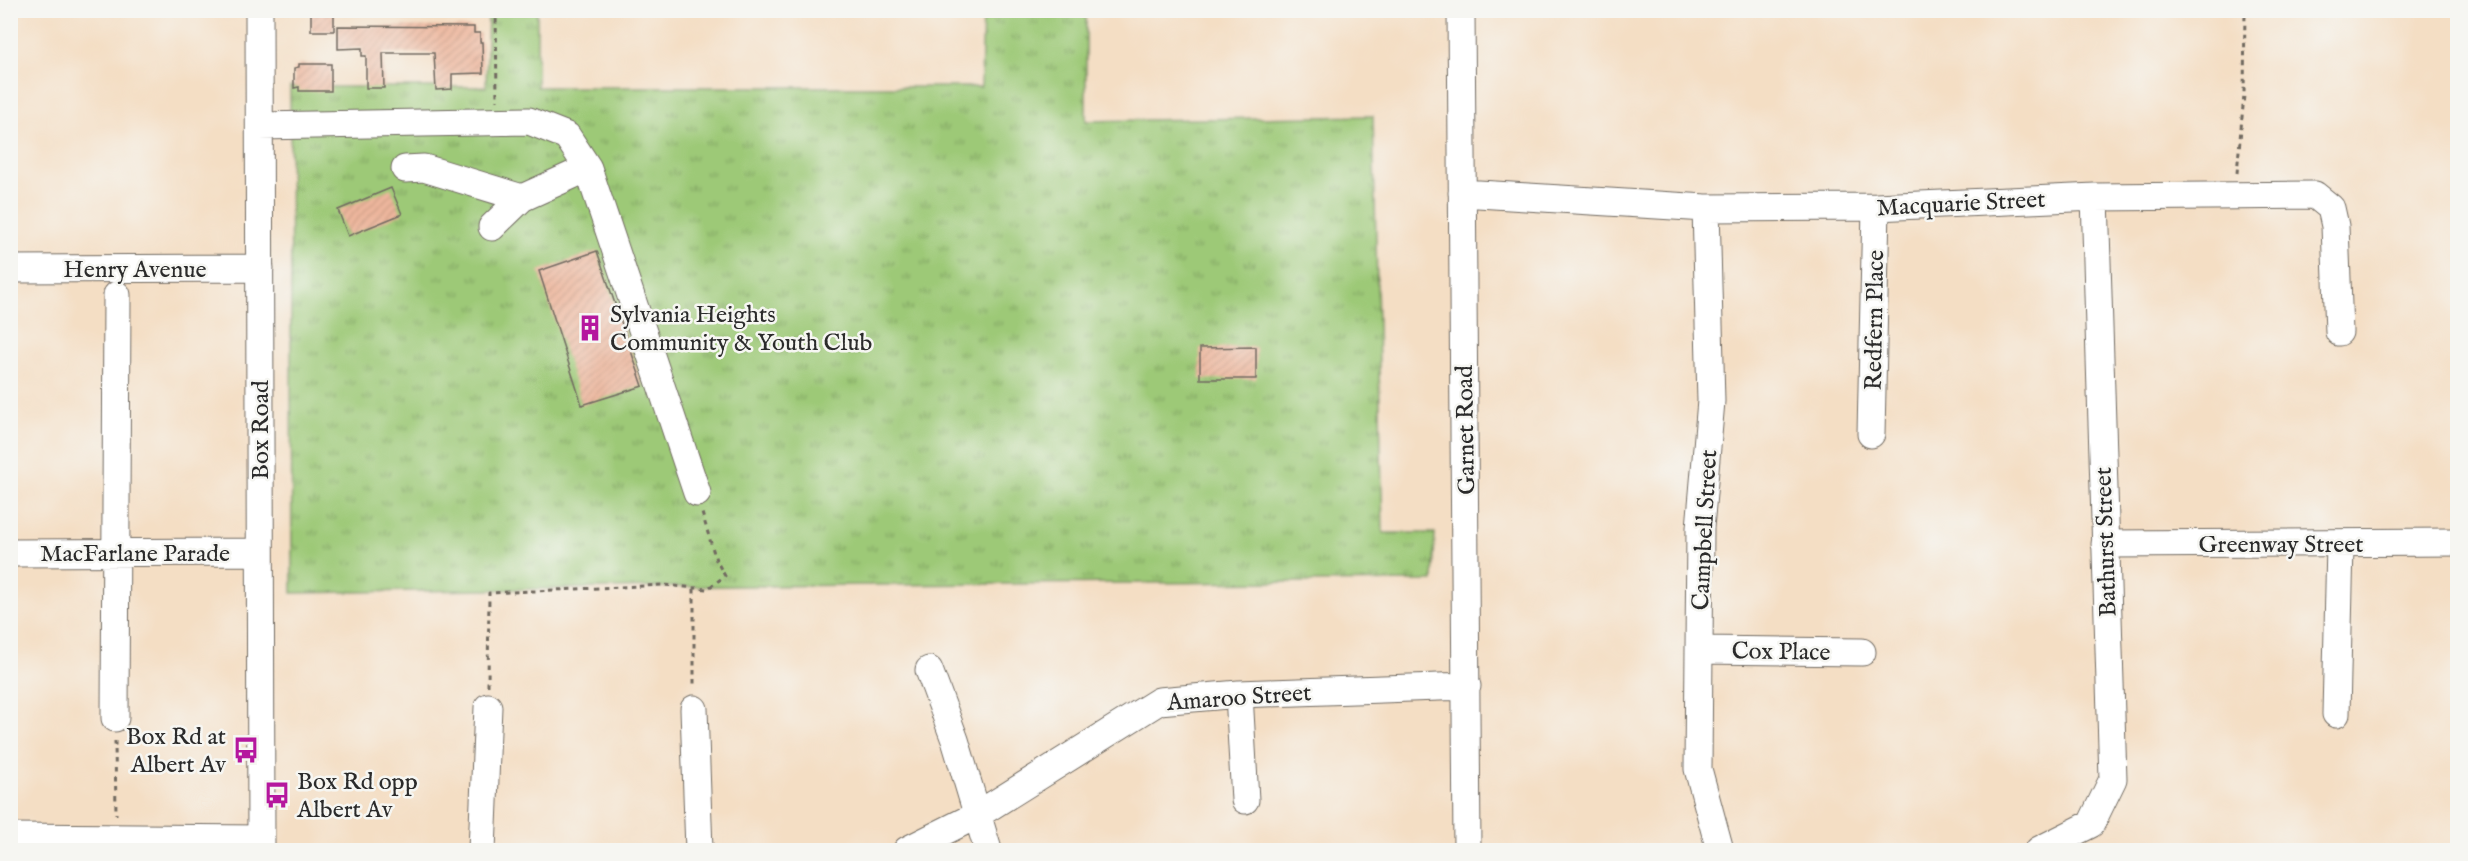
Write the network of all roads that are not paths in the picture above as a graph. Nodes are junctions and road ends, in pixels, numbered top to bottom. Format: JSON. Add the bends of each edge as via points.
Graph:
{"nodes":[{"id":1,"x":259,"y":10,"type":"edge"},
{"id":2,"x":1461,"y":10,"type":"edge"},
{"id":3,"x":260,"y":126,"type":"junction"},
{"id":4,"x":588,"y":168,"type":"junction"},
{"id":5,"x":405,"y":169,"type":"dead end"},
{"id":6,"x":1462,"y":193,"type":"junction"},
{"id":7,"x":2095,"y":197,"type":"junction"},
{"id":8,"x":522,"y":198,"type":"junction"},
{"id":9,"x":1876,"y":207,"type":"junction"},
{"id":10,"x":1706,"y":208,"type":"junction"},
{"id":11,"x":492,"y":227,"type":"dead end"},
{"id":12,"x":260,"y":268,"type":"junction"},
{"id":13,"x":10,"y":269,"type":"edge"},
{"id":14,"x":117,"y":295,"type":"dead end"},
{"id":15,"x":2339,"y":332,"type":"dead end"},
{"id":16,"x":1871,"y":434,"type":"dead end"},
{"id":17,"x":697,"y":494,"type":"road end"},
{"id":18,"x":2457,"y":542,"type":"edge"},
{"id":19,"x":2105,"y":544,"type":"junction"},
{"id":20,"x":2340,"y":545,"type":"junction"},
{"id":21,"x":260,"y":552,"type":"junction"},
{"id":22,"x":10,"y":553,"type":"edge"},
{"id":23,"x":115,"y":553,"type":"junction"},
{"id":24,"x":1699,"y":650,"type":"junction"},
{"id":25,"x":1862,"y":652,"type":"dead end"},
{"id":26,"x":929,"y":670,"type":"dead end"},
{"id":27,"x":1467,"y":686,"type":"junction"},
{"id":28,"x":1239,"y":694,"type":"junction"},
{"id":29,"x":488,"y":707,"type":"road end"},
{"id":30,"x":694,"y":709,"type":"road end"},
{"id":31,"x":2336,"y":714,"type":"dead end"},
{"id":32,"x":115,"y":718,"type":"road end"},
{"id":33,"x":1245,"y":800,"type":"dead end"},
{"id":34,"x":977,"y":815,"type":"junction"},
{"id":35,"x":10,"y":837,"type":"edge"},
{"id":36,"x":261,"y":845,"type":"edge"},
{"id":37,"x":483,"y":850,"type":"edge"},
{"id":38,"x":699,"y":850,"type":"edge"},
{"id":39,"x":907,"y":850,"type":"edge"},
{"id":40,"x":988,"y":850,"type":"edge"},
{"id":41,"x":1467,"y":850,"type":"edge"},
{"id":42,"x":1720,"y":850,"type":"edge"},
{"id":43,"x":2039,"y":850,"type":"edge"}],
"edges":[{"from":1,"to":3,"type":"street","name":"Box Road"},
{"from":2,"to":6,"type":"street","name":"Garnet Road"},
{"from":3,"to":4,"type":"street","via":[[529,121],[567,136]]},
{"from":3,"to":12,"type":"street","name":"Box Road"},
{"from":4,"to":8,"type":"street"},
{"from":4,"to":17,"type":"street"},
{"from":5,"to":8,"type":"street","via":[[424,168]]},
{"from":6,"to":10,"type":"street","name":"Macquarie Street"},
{"from":6,"to":27,"type":"street","name":"Garnet Road"},
{"from":7,"to":9,"type":"street","name":"Macquarie Street"},
{"from":7,"to":15,"type":"street","name":"Macquarie Street","via":[[2315,195],[2331,208],[2335,226]]},
{"from":7,"to":19,"type":"street","name":"Bathurst Street"},
{"from":8,"to":11,"type":"street"},
{"from":9,"to":10,"type":"street","name":"Macquarie Street"},
{"from":9,"to":16,"type":"street","name":"Redfern Place"},
{"from":10,"to":24,"type":"street","name":"Campbell Street","via":[[1711,401],[1700,528]]},
{"from":12,"to":13,"type":"street","name":"Henry Avenue"},
{"from":12,"to":21,"type":"street","name":"Box Road"},
{"from":14,"to":23,"type":"street"},
{"from":18,"to":20,"type":"street","name":"Greenway Street"},
{"from":19,"to":20,"type":"street","name":"Greenway Street"},
{"from":19,"to":43,"type":"street","name":"Bathurst Street","via":[[2113,779],[2091,824]]},
{"from":20,"to":31,"type":"street"},
{"from":21,"to":23,"type":"street","name":"MacFarlane Parade"},
{"from":21,"to":36,"type":"street","name":"Box Road"},
{"from":22,"to":23,"type":"street","name":"MacFarlane Parade"},
{"from":23,"to":32,"type":"street"},
{"from":24,"to":25,"type":"street","name":"Cox Place"},
{"from":24,"to":42,"type":"street","name":"Campbell Street","via":[[1698,769]]},
{"from":26,"to":34,"type":"street"},
{"from":27,"to":28,"type":"street","name":"Amaroo Street"},
{"from":27,"to":41,"type":"street","name":"Garnet Road"},
{"from":28,"to":33,"type":"street"},
{"from":28,"to":34,"type":"street","name":"Amaroo Street","via":[[1159,701]]},
{"from":29,"to":37,"type":"street"},
{"from":30,"to":38,"type":"street"},
{"from":34,"to":39,"type":"street","name":"Amaroo Street"},
{"from":34,"to":40,"type":"street"},
{"from":35,"to":36,"type":"street","via":[[116,837]]}]}
